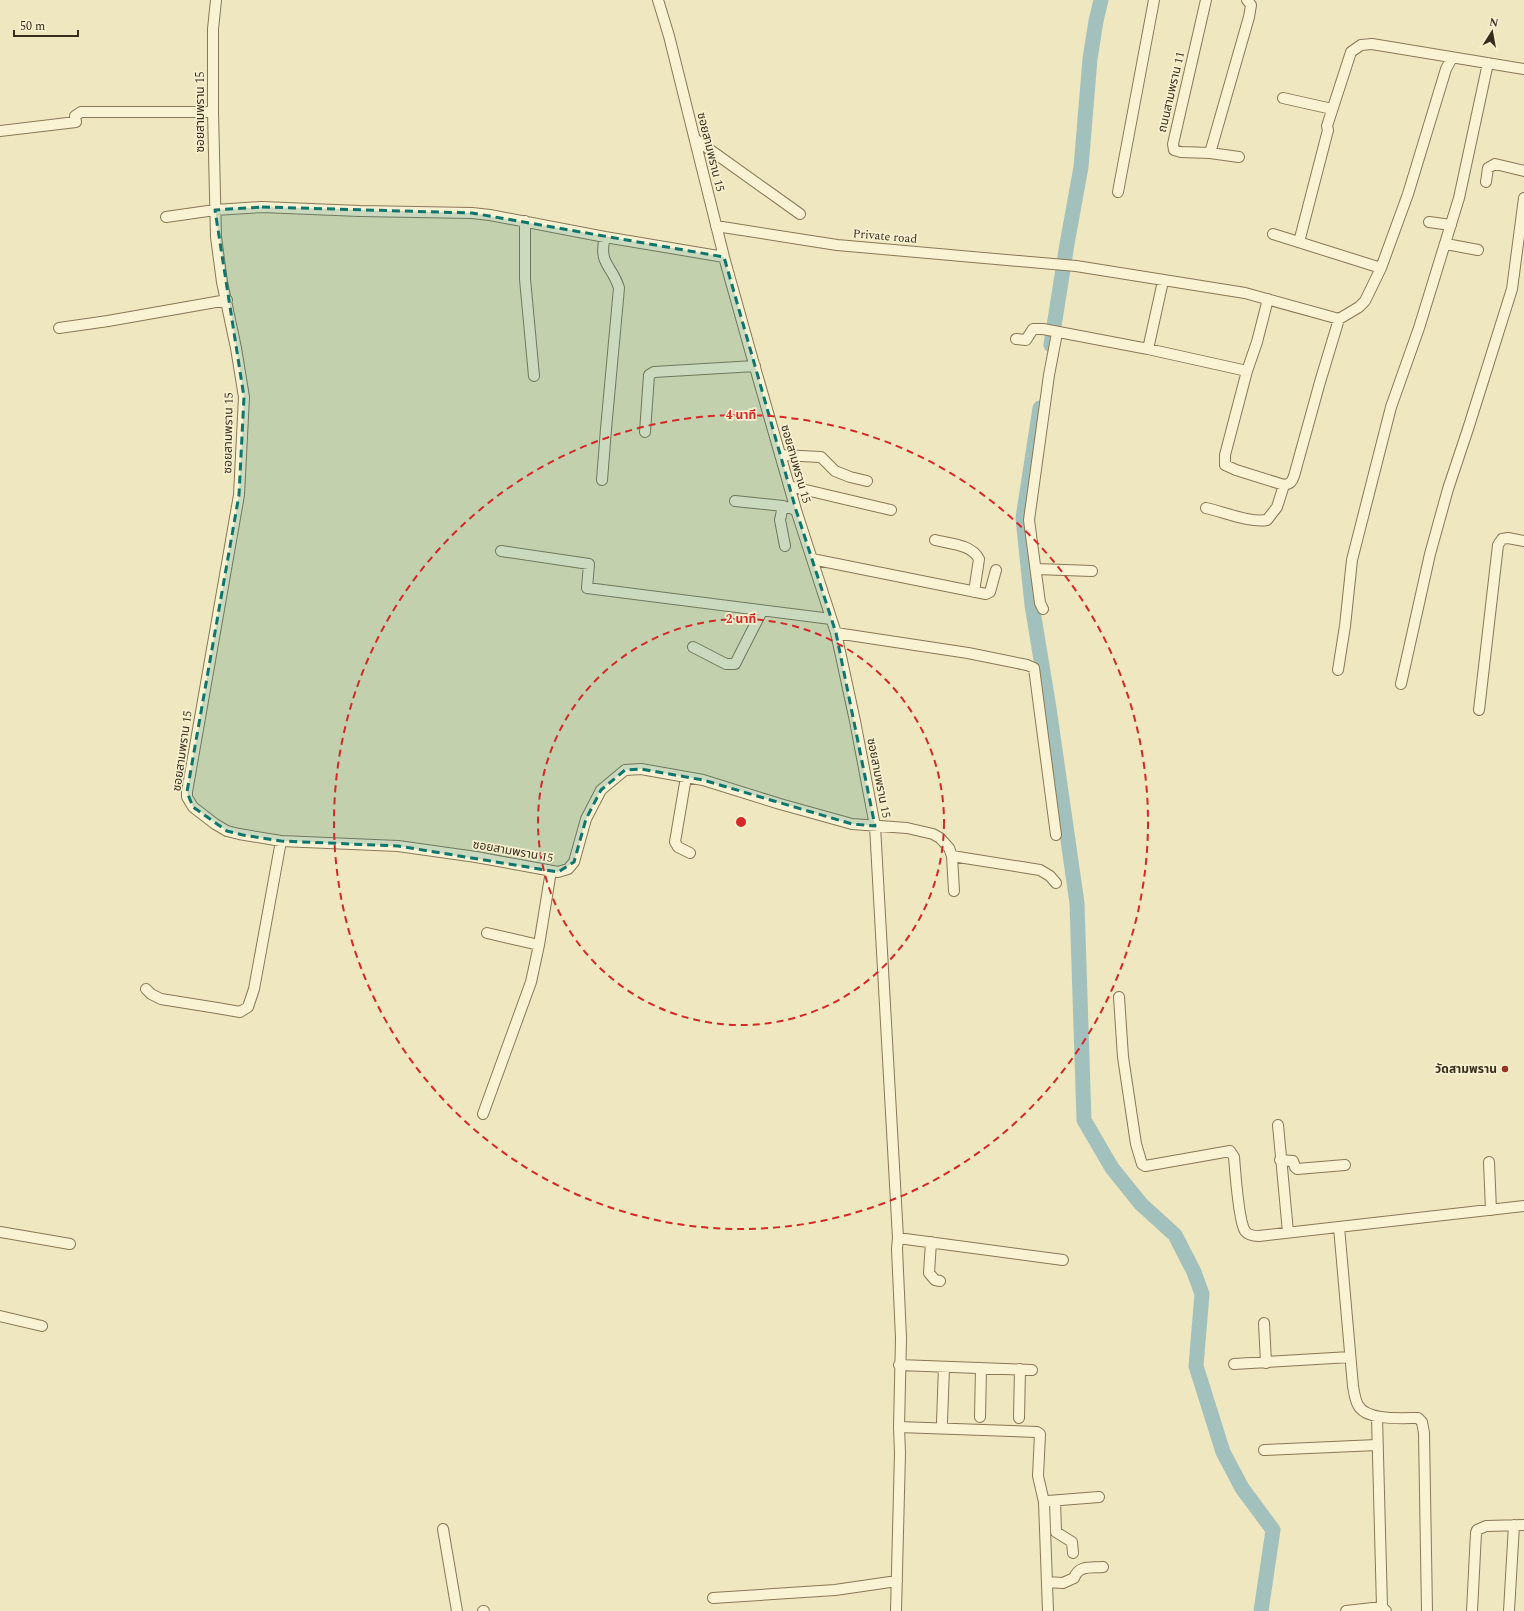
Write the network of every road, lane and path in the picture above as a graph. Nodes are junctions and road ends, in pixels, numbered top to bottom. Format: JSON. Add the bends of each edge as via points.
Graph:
{"nodes":[{"id":1,"x":216,"y":0,"type":"edge"},
{"id":2,"x":658,"y":0,"type":"edge"},
{"id":3,"x":1154,"y":0,"type":"edge"},
{"id":4,"x":1206,"y":0,"type":"edge"},
{"id":5,"x":1247,"y":0,"type":"edge"},
{"id":6,"x":1452,"y":58,"type":"junction"},
{"id":7,"x":1488,"y":63,"type":"junction"},
{"id":8,"x":1524,"y":69,"type":"edge"},
{"id":9,"x":1283,"y":98,"type":"dead end"},
{"id":10,"x":1332,"y":109,"type":"junction"},
{"id":11,"x":213,"y":112,"type":"junction"},
{"id":12,"x":0,"y":131,"type":"edge"},
{"id":13,"x":695,"y":139,"type":"junction"},
{"id":14,"x":1210,"y":153,"type":"junction"},
{"id":15,"x":1239,"y":157,"type":"dead end"},
{"id":16,"x":1524,"y":171,"type":"edge"},
{"id":17,"x":1486,"y":182,"type":"dead end"},
{"id":18,"x":1118,"y":192,"type":"dead end"},
{"id":19,"x":1524,"y":198,"type":"edge"},
{"id":20,"x":215,"y":210,"type":"junction"},
{"id":21,"x":800,"y":214,"type":"dead end"},
{"id":22,"x":166,"y":217,"type":"dead end"},
{"id":23,"x":525,"y":222,"type":"junction"},
{"id":24,"x":1429,"y":222,"type":"dead end"},
{"id":25,"x":1451,"y":225,"type":"junction"},
{"id":26,"x":716,"y":226,"type":"junction"},
{"id":27,"x":1274,"y":234,"type":"dead end"},
{"id":28,"x":605,"y":238,"type":"junction"},
{"id":29,"x":1299,"y":242,"type":"junction"},
{"id":30,"x":1446,"y":244,"type":"junction"},
{"id":31,"x":1478,"y":250,"type":"dead end"},
{"id":32,"x":724,"y":257,"type":"junction"},
{"id":33,"x":1381,"y":268,"type":"junction"},
{"id":34,"x":1164,"y":281,"type":"junction"},
{"id":35,"x":1268,"y":299,"type":"junction"},
{"id":36,"x":227,"y":300,"type":"junction"},
{"id":37,"x":1339,"y":320,"type":"junction"},
{"id":38,"x":59,"y":328,"type":"dead end"},
{"id":39,"x":1055,"y":333,"type":"junction"},
{"id":40,"x":1016,"y":340,"type":"dead end"},
{"id":41,"x":1148,"y":350,"type":"junction"},
{"id":42,"x":755,"y":366,"type":"junction"},
{"id":43,"x":1247,"y":371,"type":"junction"},
{"id":44,"x":534,"y":376,"type":"dead end"},
{"id":45,"x":645,"y":432,"type":"dead end"},
{"id":46,"x":780,"y":455,"type":"junction"},
{"id":47,"x":602,"y":480,"type":"dead end"},
{"id":48,"x":867,"y":482,"type":"dead end"},
{"id":49,"x":1284,"y":485,"type":"junction"},
{"id":50,"x":789,"y":486,"type":"junction"},
{"id":51,"x":735,"y":501,"type":"dead end"},
{"id":52,"x":783,"y":506,"type":"junction"},
{"id":53,"x":1206,"y":508,"type":"dead end"},
{"id":54,"x":796,"y":510,"type":"junction"},
{"id":55,"x":891,"y":510,"type":"dead end"},
{"id":56,"x":936,"y":540,"type":"dead end"},
{"id":57,"x":1524,"y":541,"type":"edge"},
{"id":58,"x":785,"y":546,"type":"dead end"},
{"id":59,"x":500,"y":551,"type":"dead end"},
{"id":60,"x":812,"y":559,"type":"junction"},
{"id":61,"x":1036,"y":569,"type":"junction"},
{"id":62,"x":996,"y":570,"type":"dead end"},
{"id":63,"x":1092,"y":571,"type":"dead end"},
{"id":64,"x":974,"y":592,"type":"junction"},
{"id":65,"x":1043,"y":609,"type":"dead end"},
{"id":66,"x":762,"y":611,"type":"junction"},
{"id":67,"x":831,"y":619,"type":"junction"},
{"id":68,"x":836,"y":633,"type":"junction"},
{"id":69,"x":693,"y":647,"type":"dead end"},
{"id":70,"x":1338,"y":670,"type":"dead end"},
{"id":71,"x":1401,"y":684,"type":"dead end"},
{"id":72,"x":1479,"y":710,"type":"dead end"},
{"id":73,"x":686,"y":777,"type":"junction"},
{"id":74,"x":875,"y":826,"type":"junction"},
{"id":75,"x":1056,"y":835,"type":"dead end"},
{"id":76,"x":281,"y":841,"type":"junction"},
{"id":77,"x":690,"y":853,"type":"dead end"},
{"id":78,"x":952,"y":856,"type":"junction"},
{"id":79,"x":551,"y":871,"type":"junction"},
{"id":80,"x":1056,"y":883,"type":"dead end"},
{"id":81,"x":954,"y":891,"type":"dead end"},
{"id":82,"x":487,"y":933,"type":"dead end"},
{"id":83,"x":539,"y":945,"type":"junction"},
{"id":84,"x":146,"y":989,"type":"dead end"},
{"id":85,"x":1119,"y":997,"type":"dead end"},
{"id":86,"x":482,"y":1114,"type":"dead end"},
{"id":87,"x":1278,"y":1125,"type":"dead end"},
{"id":88,"x":1280,"y":1160,"type":"junction"},
{"id":89,"x":1489,"y":1162,"type":"dead end"},
{"id":90,"x":1345,"y":1165,"type":"dead end"},
{"id":91,"x":1524,"y":1206,"type":"edge"},
{"id":92,"x":1491,"y":1210,"type":"junction"},
{"id":93,"x":1339,"y":1227,"type":"junction"},
{"id":94,"x":0,"y":1232,"type":"edge"},
{"id":95,"x":1288,"y":1232,"type":"junction"},
{"id":96,"x":898,"y":1238,"type":"junction"},
{"id":97,"x":932,"y":1242,"type":"junction"},
{"id":98,"x":70,"y":1244,"type":"dead end"},
{"id":99,"x":1063,"y":1260,"type":"dead end"},
{"id":100,"x":940,"y":1281,"type":"dead end"},
{"id":101,"x":0,"y":1316,"type":"edge"},
{"id":102,"x":1264,"y":1323,"type":"dead end"},
{"id":103,"x":42,"y":1326,"type":"dead end"},
{"id":104,"x":1350,"y":1357,"type":"junction"},
{"id":105,"x":1266,"y":1363,"type":"junction"},
{"id":106,"x":1234,"y":1364,"type":"dead end"},
{"id":107,"x":899,"y":1365,"type":"junction"},
{"id":108,"x":944,"y":1367,"type":"junction"},
{"id":109,"x":981,"y":1368,"type":"junction"},
{"id":110,"x":1020,"y":1369,"type":"junction"},
{"id":111,"x":1032,"y":1370,"type":"dead end"},
{"id":112,"x":980,"y":1417,"type":"dead end"},
{"id":113,"x":1377,"y":1417,"type":"junction"},
{"id":114,"x":1018,"y":1418,"type":"dead end"},
{"id":115,"x":942,"y":1422,"type":"dead end"},
{"id":116,"x":899,"y":1427,"type":"junction"},
{"id":117,"x":1377,"y":1445,"type":"junction"},
{"id":118,"x":1264,"y":1450,"type":"dead end"},
{"id":119,"x":1099,"y":1498,"type":"dead end"},
{"id":120,"x":1055,"y":1501,"type":"junction"},
{"id":121,"x":1044,"y":1502,"type":"junction"},
{"id":122,"x":1519,"y":1525,"type":"edge"},
{"id":123,"x":443,"y":1529,"type":"dead end"},
{"id":124,"x":1074,"y":1553,"type":"dead end"},
{"id":125,"x":1103,"y":1567,"type":"dead end"},
{"id":126,"x":897,"y":1582,"type":"junction"},
{"id":127,"x":1047,"y":1582,"type":"junction"},
{"id":128,"x":713,"y":1598,"type":"dead end"},
{"id":129,"x":1384,"y":1609,"type":"edge"},
{"id":130,"x":457,"y":1611,"type":"edge"},
{"id":131,"x":896,"y":1611,"type":"edge"},
{"id":132,"x":1048,"y":1611,"type":"edge"},
{"id":133,"x":1346,"y":1611,"type":"edge"},
{"id":134,"x":1427,"y":1611,"type":"edge"},
{"id":135,"x":1472,"y":1611,"type":"edge"},
{"id":136,"x":1509,"y":1611,"type":"edge"}],
"edges":[{"from":1,"to":11,"type":"street","name":"ซอยสามพราน 15","via":[[213,29]]},
{"from":2,"to":13,"type":"street","name":"ซอยสามพราน 15"},
{"from":3,"to":18,"type":"street"},
{"from":4,"to":14,"type":"street","name":"ถนนสามพราน 11","via":[[1173,144],[1174,150],[1181,152]]},
{"from":5,"to":14,"type":"street","via":[[1250,5],[1249,16]]},
{"from":6,"to":7,"type":"street"},
{"from":6,"to":10,"type":"street","via":[[1372,44],[1361,45],[1351,52]]},
{"from":6,"to":33,"type":"street","via":[[1446,69],[1408,194]]},
{"from":7,"to":8,"type":"street"},
{"from":7,"to":25,"type":"street"},
{"from":9,"to":10,"type":"street"},
{"from":10,"to":29,"type":"street"},
{"from":11,"to":12,"type":"street","via":[[81,112],[75,116],[76,122]]},
{"from":11,"to":20,"type":"street","name":"ซอยสามพราน 15"},
{"from":13,"to":21,"type":"street"},
{"from":13,"to":26,"type":"street","name":"ซอยสามพราน 15"},
{"from":14,"to":15,"type":"street","name":"ถนนสามพราน 11"},
{"from":16,"to":17,"type":"street","via":[[1495,164],[1488,168]]},
{"from":19,"to":71,"type":"street","via":[[1512,289],[1448,489],[1430,554]]},
{"from":20,"to":22,"type":"street"},
{"from":20,"to":23,"type":"street","via":[[262,207],[472,213]]},
{"from":20,"to":36,"type":"street","name":"ซอยสามพราน 15","via":[[220,268]]},
{"from":23,"to":28,"type":"street"},
{"from":23,"to":44,"type":"street","via":[[525,279]]},
{"from":24,"to":25,"type":"street"},
{"from":25,"to":30,"type":"street"},
{"from":26,"to":32,"type":"street","name":"ซอยสามพราน 15"},
{"from":26,"to":34,"type":"street","name":"Private road","via":[[837,245],[1053,263]]},
{"from":27,"to":29,"type":"street"},
{"from":28,"to":32,"type":"street"},
{"from":28,"to":47,"type":"street","via":[[603,256],[619,288]]},
{"from":29,"to":33,"type":"street"},
{"from":30,"to":31,"type":"street"},
{"from":30,"to":70,"type":"street","via":[[1387,421],[1352,560]]},
{"from":32,"to":42,"type":"street","name":"ซอยสามพราน 15"},
{"from":33,"to":37,"type":"street","via":[[1365,301]]},
{"from":34,"to":35,"type":"street","name":"Private road"},
{"from":34,"to":41,"type":"street"},
{"from":35,"to":37,"type":"street","name":"Private road"},
{"from":35,"to":43,"type":"street"},
{"from":36,"to":38,"type":"street"},
{"from":36,"to":76,"type":"street","name":"ซอยสามพราน 15","via":[[244,397],[239,495],[187,797],[193,807],[227,831]]},
{"from":37,"to":49,"type":"street","via":[[1294,476],[1289,484]]},
{"from":39,"to":40,"type":"street","via":[[1033,329],[1026,340]]},
{"from":39,"to":41,"type":"street"},
{"from":39,"to":61,"type":"street","via":[[1030,520]]},
{"from":41,"to":43,"type":"street"},
{"from":42,"to":45,"type":"street","via":[[654,372],[649,375]]},
{"from":42,"to":46,"type":"street","name":"ซอยสามพราน 15"},
{"from":43,"to":49,"type":"street","via":[[1225,455],[1225,465]]},
{"from":46,"to":48,"type":"street","via":[[821,457],[836,471]]},
{"from":46,"to":50,"type":"street","name":"ซอยสามพราน 15"},
{"from":49,"to":53,"type":"street","via":[[1277,507],[1267,520],[1256,520]]},
{"from":50,"to":54,"type":"street","name":"ซอยสามพราน 15"},
{"from":50,"to":55,"type":"street"},
{"from":51,"to":52,"type":"street"},
{"from":52,"to":54,"type":"street"},
{"from":52,"to":58,"type":"street","via":[[780,520]]},
{"from":54,"to":60,"type":"street","name":"ซอยสามพราน 15"},
{"from":56,"to":64,"type":"street","via":[[966,548],[980,559]]},
{"from":57,"to":72,"type":"street","via":[[1508,538],[1502,539],[1498,545]]},
{"from":59,"to":66,"type":"street","via":[[589,564],[587,588]]},
{"from":60,"to":64,"type":"street"},
{"from":60,"to":67,"type":"street","name":"ซอยสามพราน 15"},
{"from":61,"to":63,"type":"street"},
{"from":61,"to":65,"type":"street"},
{"from":62,"to":64,"type":"street","via":[[990,592]]},
{"from":66,"to":67,"type":"street"},
{"from":66,"to":69,"type":"street","via":[[735,664],[726,664]]},
{"from":67,"to":68,"type":"street","name":"ซอยสามพราน 15"},
{"from":68,"to":74,"type":"street","name":"ซอยสามพราน 15"},
{"from":68,"to":75,"type":"street","via":[[968,653],[1032,666],[1035,671]]},
{"from":73,"to":74,"type":"street","name":"ซอยสามพราน 15","via":[[852,824]]},
{"from":73,"to":77,"type":"street","via":[[675,842],[678,847]]},
{"from":73,"to":79,"type":"street","name":"ซอยสามพราน 15","via":[[641,769],[625,770],[601,790],[593,804],[574,862],[568,869]]},
{"from":74,"to":78,"type":"street","via":[[907,828],[933,834],[949,848]]},
{"from":74,"to":96,"type":"street"},
{"from":76,"to":79,"type":"street","name":"ซอยสามพราน 15","via":[[398,846]]},
{"from":76,"to":84,"type":"street","via":[[254,989],[248,1007],[240,1012],[161,999]]},
{"from":78,"to":80,"type":"street","via":[[1040,870]]},
{"from":78,"to":81,"type":"street"},
{"from":79,"to":83,"type":"street"},
{"from":82,"to":83,"type":"street"},
{"from":83,"to":86,"type":"street","via":[[526,999]]},
{"from":85,"to":95,"type":"street","via":[[1123,1057],[1136,1144],[1142,1164],[1151,1165],[1230,1151],[1234,1157],[1245,1231],[1258,1236]]},
{"from":87,"to":88,"type":"street"},
{"from":88,"to":90,"type":"street","via":[[1293,1161],[1297,1169]]},
{"from":88,"to":95,"type":"street"},
{"from":89,"to":92,"type":"street"},
{"from":91,"to":92,"type":"street"},
{"from":92,"to":93,"type":"street"},
{"from":93,"to":95,"type":"street"},
{"from":93,"to":104,"type":"street"},
{"from":94,"to":98,"type":"street"},
{"from":96,"to":97,"type":"street"},
{"from":96,"to":107,"type":"street"},
{"from":97,"to":99,"type":"street"},
{"from":97,"to":100,"type":"street","via":[[929,1273],[935,1280]]},
{"from":101,"to":103,"type":"street"},
{"from":102,"to":105,"type":"street"},
{"from":104,"to":105,"type":"street"},
{"from":104,"to":113,"type":"street","via":[[1358,1406],[1364,1412]]},
{"from":105,"to":106,"type":"street"},
{"from":107,"to":108,"type":"street"},
{"from":107,"to":116,"type":"street"},
{"from":108,"to":109,"type":"street"},
{"from":108,"to":115,"type":"street"},
{"from":109,"to":110,"type":"street"},
{"from":109,"to":112,"type":"street"},
{"from":110,"to":111,"type":"street"},
{"from":110,"to":114,"type":"street"},
{"from":113,"to":117,"type":"street"},
{"from":113,"to":134,"type":"street","via":[[1418,1418],[1422,1422]]},
{"from":116,"to":121,"type":"street","via":[[1039,1433],[1038,1476]]},
{"from":116,"to":126,"type":"street"},
{"from":117,"to":118,"type":"street"},
{"from":117,"to":129,"type":"street"},
{"from":119,"to":120,"type":"street"},
{"from":120,"to":121,"type":"street"},
{"from":120,"to":124,"type":"street","via":[[1056,1532],[1072,1542]]},
{"from":121,"to":127,"type":"street"},
{"from":122,"to":135,"type":"street","via":[[1486,1526],[1477,1530]]},
{"from":122,"to":136,"type":"street"},
{"from":123,"to":130,"type":"street"},
{"from":125,"to":127,"type":"street","via":[[1086,1567],[1076,1572],[1074,1578],[1062,1583]]},
{"from":126,"to":128,"type":"street","via":[[836,1590]]},
{"from":126,"to":131,"type":"street"},
{"from":127,"to":132,"type":"street"},
{"from":129,"to":133,"type":"street"}]}
